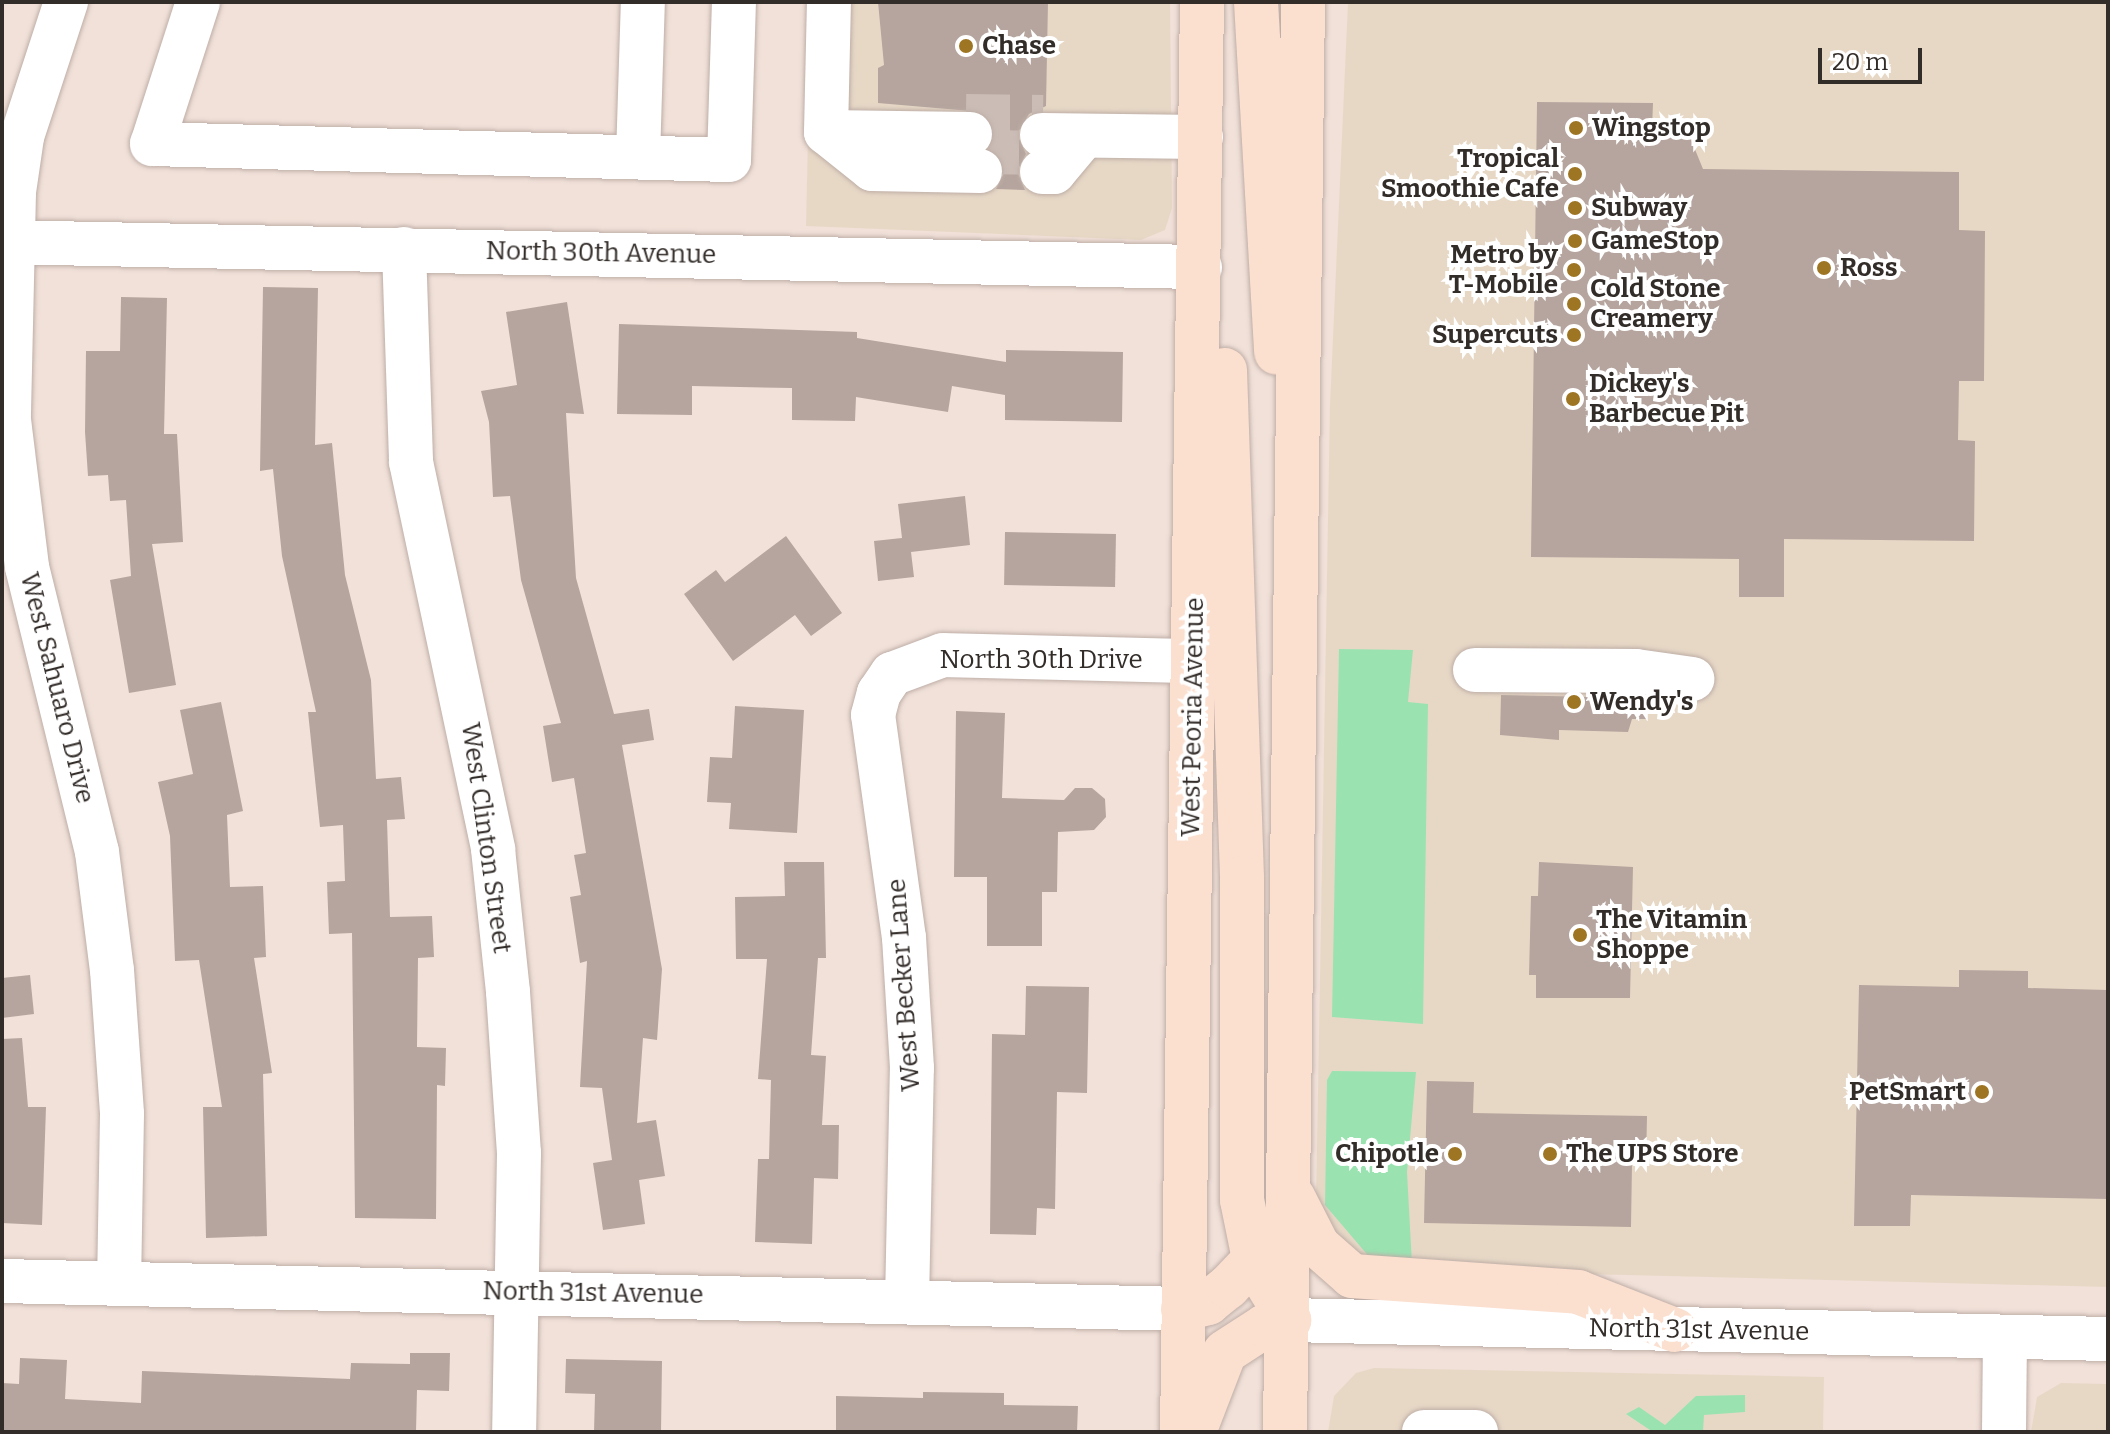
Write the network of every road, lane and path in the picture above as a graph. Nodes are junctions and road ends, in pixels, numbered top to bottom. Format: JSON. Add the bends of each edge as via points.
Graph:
{"nodes":[{"id":1,"x":66,"y":2,"type":"edge"},
{"id":2,"x":198,"y":2,"type":"edge"},
{"id":3,"x":643,"y":2,"type":"edge"},
{"id":4,"x":734,"y":2,"type":"edge"},
{"id":5,"x":829,"y":2,"type":"edge"},
{"id":6,"x":1202,"y":2,"type":"edge"},
{"id":7,"x":1256,"y":2,"type":"edge"},
{"id":8,"x":1303,"y":2,"type":"edge"},
{"id":9,"x":1201,"y":137,"type":"junction"},
{"id":10,"x":973,"y":143,"type":"tunnel mouth"},
{"id":11,"x":1051,"y":143,"type":"tunnel mouth"},
{"id":12,"x":638,"y":157,"type":"junction"},
{"id":13,"x":7,"y":242,"type":"edge"},
{"id":14,"x":404,"y":249,"type":"junction"},
{"id":15,"x":1200,"y":267,"type":"junction"},
{"id":16,"x":1300,"y":493,"type":"junction"},
{"id":17,"x":1194,"y":661,"type":"junction"},
{"id":18,"x":1475,"y":670,"type":"dead end"},
{"id":19,"x":892,"y":674,"type":"joint"},
{"id":20,"x":1692,"y":679,"type":"dead end"},
{"id":21,"x":1291,"y":1191,"type":"junction"},
{"id":22,"x":1255,"y":1264,"type":"junction"},
{"id":23,"x":2,"y":1281,"type":"edge"},
{"id":24,"x":119,"y":1284,"type":"junction"},
{"id":25,"x":517,"y":1291,"type":"junction"},
{"id":26,"x":907,"y":1302,"type":"junction"},
{"id":27,"x":1183,"y":1309,"type":"junction"},
{"id":28,"x":1289,"y":1320,"type":"junction"},
{"id":29,"x":1675,"y":1330,"type":"junction"},
{"id":30,"x":2005,"y":1338,"type":"junction"},
{"id":31,"x":2108,"y":1339,"type":"edge"},
{"id":32,"x":1213,"y":1373,"type":"junction"},
{"id":33,"x":514,"y":1432,"type":"edge"},
{"id":34,"x":1182,"y":1432,"type":"edge"},
{"id":35,"x":1195,"y":1432,"type":"edge"},
{"id":36,"x":1224,"y":1432,"type":"edge"},
{"id":37,"x":1285,"y":1432,"type":"edge"},
{"id":38,"x":1424,"y":1432,"type":"edge"},
{"id":39,"x":1476,"y":1432,"type":"edge"},
{"id":40,"x":2004,"y":1432,"type":"edge"}],
"edges":[{"from":1,"to":13,"type":"street","name":"West Sahuaro Drive","via":[[22,137]]},
{"from":2,"to":12,"type":"street","via":[[152,144]]},
{"from":3,"to":12,"type":"street"},
{"from":4,"to":12,"type":"street","via":[[729,160]]},
{"from":5,"to":10,"type":"street","via":[[826,132]]},
{"from":6,"to":9,"type":"main road","name":"West Peoria Avenue"},
{"from":7,"to":16,"type":"main road","via":[[1271,305]]},
{"from":8,"to":16,"type":"main road"},
{"from":9,"to":11,"type":"street"},
{"from":9,"to":15,"type":"main road","name":"West Peoria Avenue"},
{"from":13,"to":14,"type":"street","name":"North 30th Avenue"},
{"from":13,"to":24,"type":"street","name":"West Sahuaro Drive","via":[[9,420],[27,567],[97,852],[112,970],[122,1114]]},
{"from":14,"to":15,"type":"street","name":"North 30th Avenue"},
{"from":14,"to":25,"type":"street","name":"West Clinton Street","via":[[411,462],[493,849],[519,1153]]},
{"from":15,"to":17,"type":"main road","name":"West Peoria Avenue"},
{"from":15,"to":22,"type":"main road","via":[[1216,310],[1230,452],[1242,878],[1240,1165]]},
{"from":16,"to":21,"type":"main road"},
{"from":17,"to":19,"type":"street","name":"North 30th Drive","via":[[943,655]]},
{"from":17,"to":27,"type":"main road","name":"West Peoria Avenue"},
{"from":18,"to":20,"type":"street","via":[[1636,671]]},
{"from":19,"to":26,"type":"street","name":"West Becker Lane","via":[[873,715],[904,938],[912,1068]]},
{"from":21,"to":22,"type":"main road","via":[[1281,1224]]},
{"from":21,"to":28,"type":"main road"},
{"from":21,"to":29,"type":"main road","via":[[1318,1246],[1352,1276],[1578,1292]]},
{"from":22,"to":27,"type":"main road","via":[[1208,1303]]},
{"from":22,"to":28,"type":"main road"},
{"from":23,"to":24,"type":"street","name":"North 31st Avenue"},
{"from":24,"to":25,"type":"street","name":"North 31st Avenue"},
{"from":25,"to":26,"type":"street","name":"North 31st Avenue"},
{"from":25,"to":33,"type":"street","name":"West Clinton Street"},
{"from":26,"to":27,"type":"street","name":"North 31st Avenue"},
{"from":27,"to":32,"type":"main road"},
{"from":27,"to":34,"type":"main road","name":"West Peoria Avenue"},
{"from":28,"to":29,"type":"street","name":"North 31st Avenue"},
{"from":28,"to":32,"type":"main road","via":[[1242,1338]]},
{"from":28,"to":37,"type":"main road"},
{"from":29,"to":30,"type":"street","name":"North 31st Avenue"},
{"from":30,"to":31,"type":"street","name":"North 31st Avenue"},
{"from":30,"to":40,"type":"street"},
{"from":32,"to":35,"type":"main road"},
{"from":32,"to":36,"type":"main road"},
{"from":38,"to":39,"type":"street"}]}
